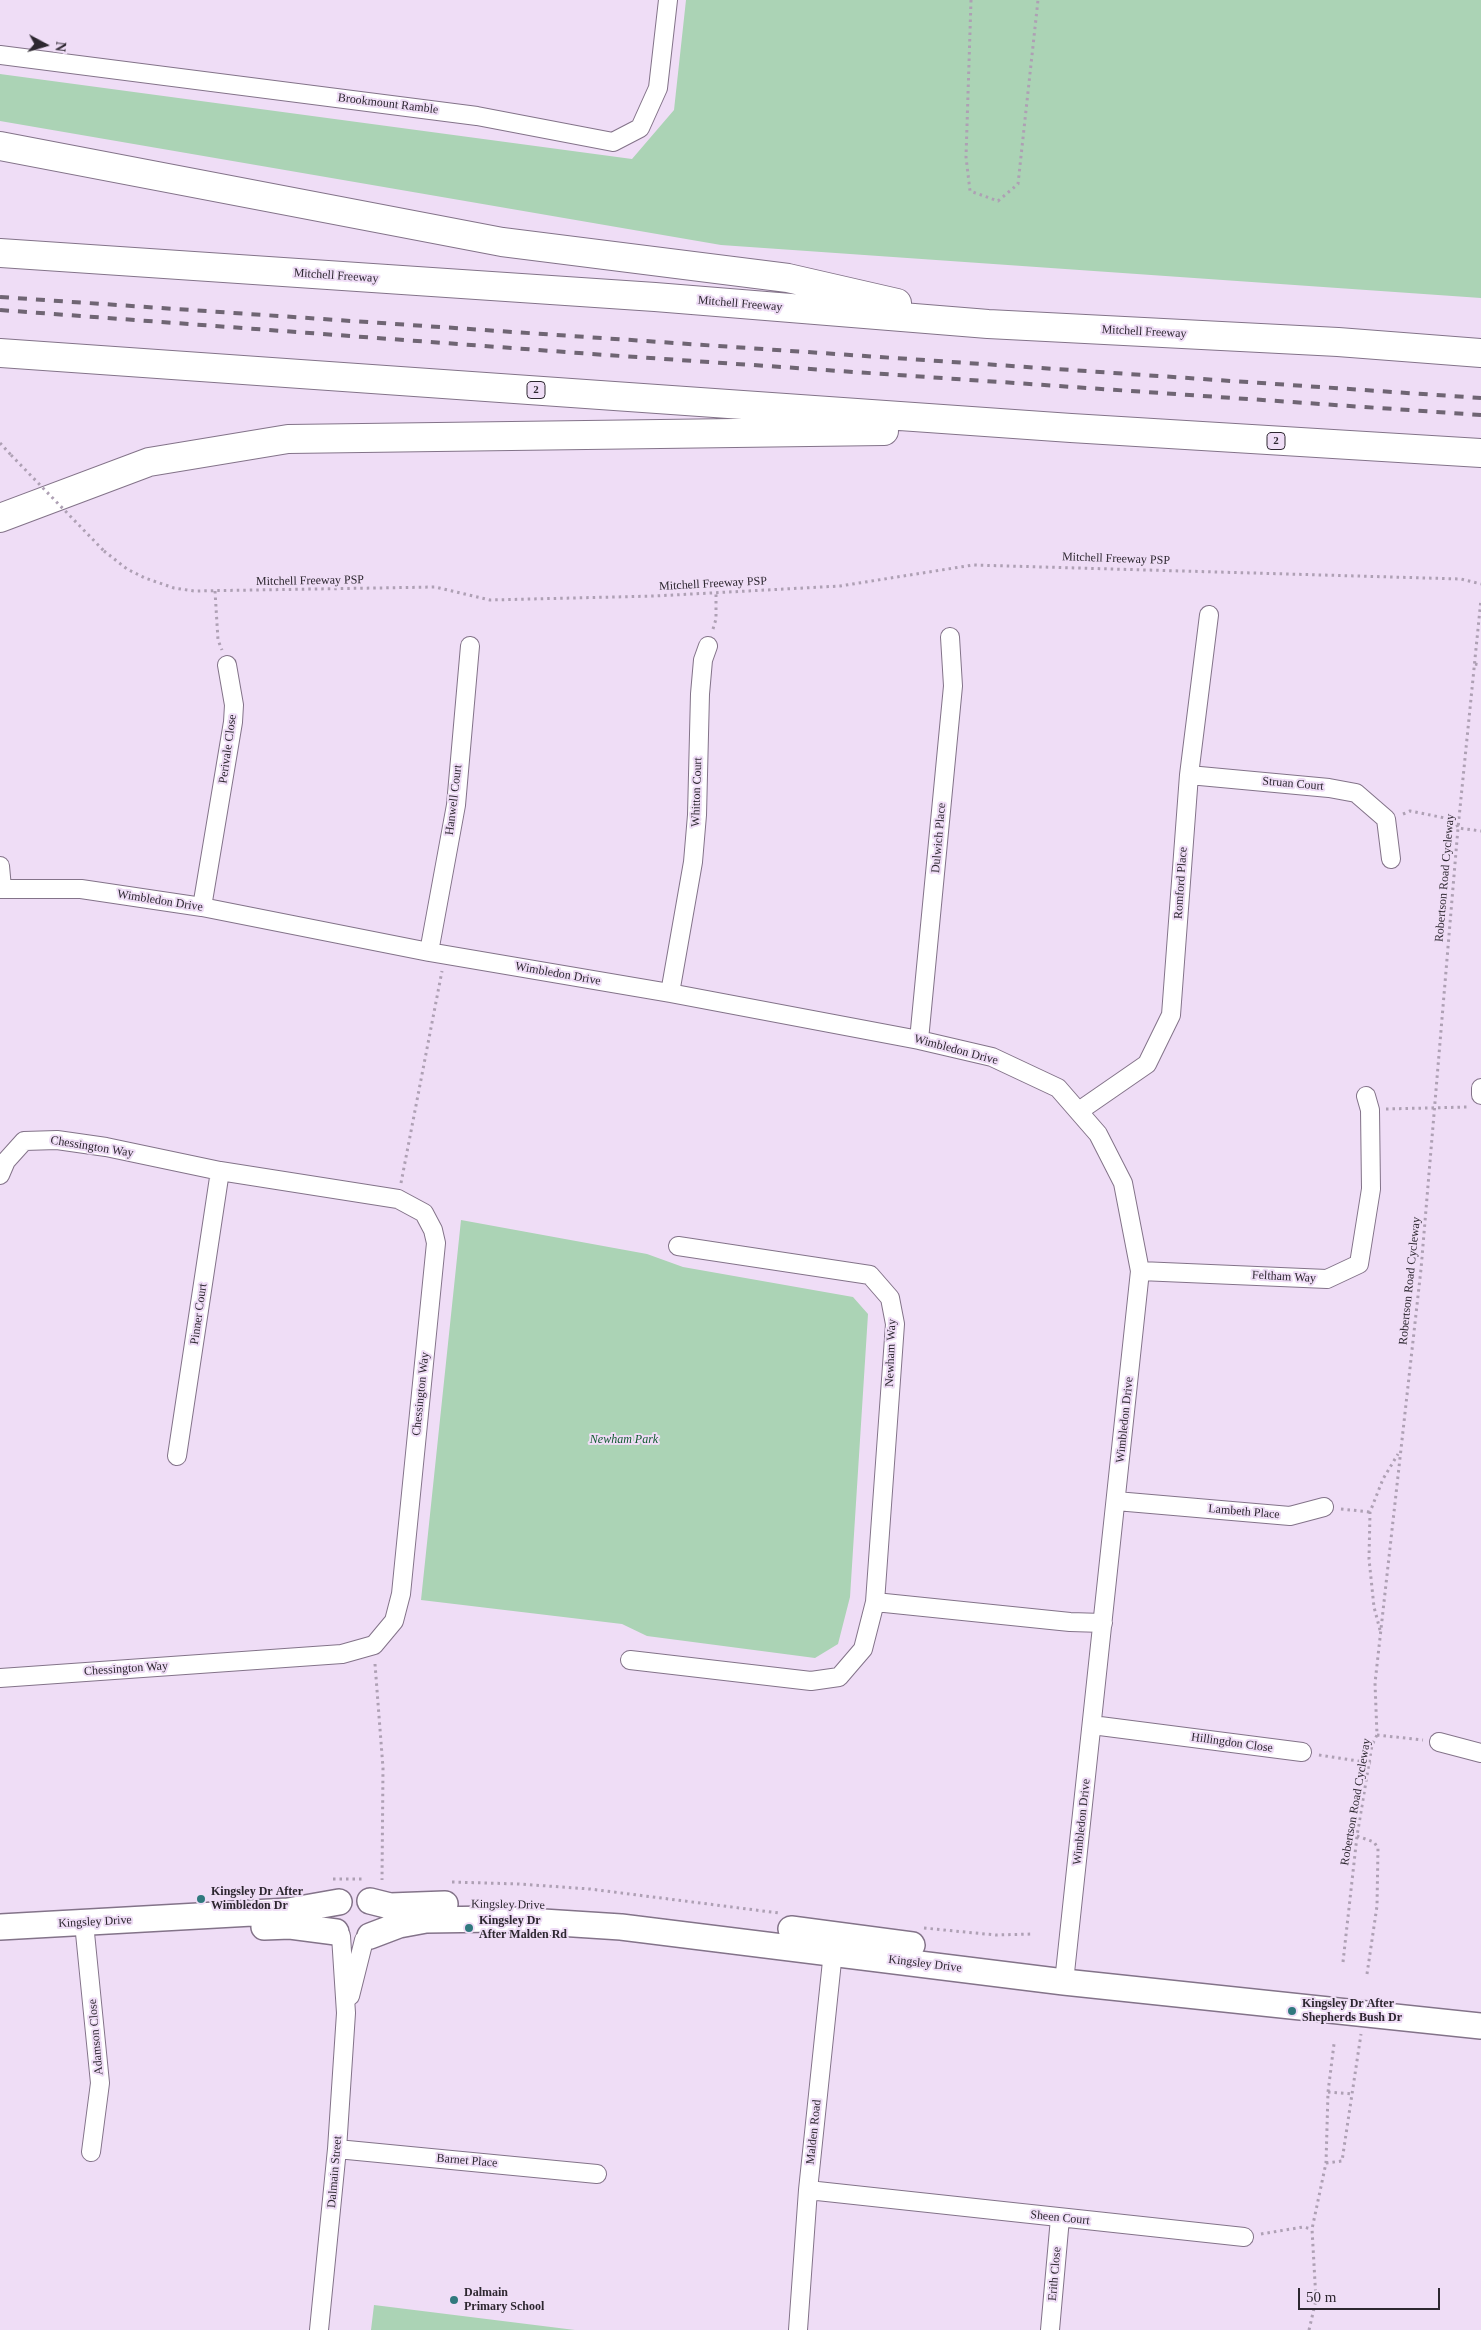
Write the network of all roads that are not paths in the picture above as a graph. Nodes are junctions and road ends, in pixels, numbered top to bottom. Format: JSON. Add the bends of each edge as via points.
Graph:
{"nodes":[{"id":1,"x":668,"y":0,"type":"edge"},
{"id":2,"x":0,"y":55,"type":"edge"},
{"id":3,"x":0,"y":146,"type":"edge"},
{"id":4,"x":0,"y":253,"type":"edge"},
{"id":5,"x":988,"y":324,"type":"junction"},
{"id":6,"x":1481,"y":352,"type":"edge"},
{"id":7,"x":0,"y":353,"type":"edge"},
{"id":8,"x":1071,"y":428,"type":"junction"},
{"id":9,"x":1481,"y":453,"type":"edge"},
{"id":10,"x":0,"y":518,"type":"edge"},
{"id":11,"x":1208,"y":615,"type":"dead end"},
{"id":12,"x":950,"y":637,"type":"dead end"},
{"id":13,"x":470,"y":646,"type":"dead end"},
{"id":14,"x":708,"y":646,"type":"road end"},
{"id":15,"x":227,"y":665,"type":"road end"},
{"id":16,"x":1190,"y":775,"type":"junction"},
{"id":17,"x":1391,"y":859,"type":"dead end"},
{"id":18,"x":0,"y":866,"type":"edge"},
{"id":19,"x":1,"y":889,"type":"edge"},
{"id":20,"x":202,"y":907,"type":"junction"},
{"id":21,"x":437,"y":954,"type":"junction"},
{"id":22,"x":670,"y":993,"type":"junction"},
{"id":23,"x":919,"y":1040,"type":"junction"},
{"id":24,"x":1481,"y":1088,"type":"edge"},
{"id":25,"x":1476,"y":1101,"type":"edge"},
{"id":26,"x":1368,"y":1103,"type":"road end"},
{"id":27,"x":1079,"y":1111,"type":"junction"},
{"id":28,"x":220,"y":1171,"type":"junction"},
{"id":29,"x":0,"y":1175,"type":"edge"},
{"id":30,"x":678,"y":1246,"type":"dead end"},
{"id":31,"x":1140,"y":1271,"type":"junction"},
{"id":32,"x":177,"y":1456,"type":"dead end"},
{"id":33,"x":1116,"y":1501,"type":"junction"},
{"id":34,"x":1324,"y":1507,"type":"road end"},
{"id":35,"x":875,"y":1602,"type":"junction"},
{"id":36,"x":1103,"y":1623,"type":"junction"},
{"id":37,"x":630,"y":1660,"type":"dead end"},
{"id":38,"x":0,"y":1678,"type":"edge"},
{"id":39,"x":1092,"y":1725,"type":"junction"},
{"id":40,"x":1439,"y":1742,"type":"road end"},
{"id":41,"x":1302,"y":1752,"type":"road end"},
{"id":42,"x":1481,"y":1753,"type":"edge"},
{"id":43,"x":376,"y":1891,"type":"junction"},
{"id":44,"x":339,"y":1902,"type":"junction"},
{"id":45,"x":0,"y":1927,"type":"edge"},
{"id":46,"x":85,"y":1930,"type":"junction"},
{"id":47,"x":353,"y":1936,"type":"junction"},
{"id":48,"x":0,"y":1942,"type":"edge"},
{"id":49,"x":834,"y":1943,"type":"junction"},
{"id":50,"x":1065,"y":1974,"type":"junction"},
{"id":51,"x":1481,"y":2011,"type":"edge"},
{"id":52,"x":1481,"y":2026,"type":"edge"},
{"id":53,"x":337,"y":2149,"type":"junction"},
{"id":54,"x":91,"y":2152,"type":"dead end"},
{"id":55,"x":597,"y":2174,"type":"dead end"},
{"id":56,"x":808,"y":2190,"type":"junction"},
{"id":57,"x":1060,"y":2218,"type":"junction"},
{"id":58,"x":1244,"y":2237,"type":"road end"},
{"id":59,"x":320,"y":2330,"type":"edge"},
{"id":60,"x":798,"y":2330,"type":"edge"},
{"id":61,"x":1050,"y":2330,"type":"edge"}],
"edges":[{"from":1,"to":2,"type":"street","name":"Brookmount Ramble","via":[[658,88],[640,128],[613,142],[477,116]]},
{"from":3,"to":5,"type":"highway","via":[[502,242],[788,278]]},
{"from":4,"to":5,"type":"highway","name":"Mitchell Freeway","via":[[646,296]]},
{"from":5,"to":6,"type":"highway","name":"Mitchell Freeway"},
{"from":7,"to":8,"type":"highway","number":"2"},
{"from":8,"to":9,"type":"highway","number":"2"},
{"from":8,"to":10,"type":"highway","via":[[288,439],[149,462]]},
{"from":11,"to":16,"type":"street","name":"Romford Place"},
{"from":12,"to":23,"type":"street","name":"Dulwich Place","via":[[953,686]]},
{"from":13,"to":21,"type":"street","name":"Hanwell Court","via":[[456,805]]},
{"from":14,"to":22,"type":"street","name":"Whitton Court","via":[[703,660],[700,694],[693,862]]},
{"from":15,"to":20,"type":"street","name":"Perivale Close","via":[[234,706],[233,722]]},
{"from":16,"to":17,"type":"street","name":"Struan Court","via":[[1356,793],[1386,819]]},
{"from":16,"to":27,"type":"street","name":"Romford Place","via":[[1170,1016],[1147,1064]]},
{"from":18,"to":19,"type":"street"},
{"from":19,"to":20,"type":"street","name":"Wimbledon Drive","via":[[81,889]]},
{"from":20,"to":21,"type":"street","name":"Wimbledon Drive"},
{"from":21,"to":22,"type":"street","name":"Wimbledon Drive"},
{"from":22,"to":23,"type":"street","name":"Wimbledon Drive"},
{"from":23,"to":27,"type":"street","name":"Wimbledon Drive","via":[[992,1057],[1058,1088]]},
{"from":24,"to":25,"type":"street"},
{"from":26,"to":31,"type":"street","name":"Feltham Way","via":[[1371,1188],[1359,1264],[1327,1279]]},
{"from":27,"to":31,"type":"street","name":"Wimbledon Drive","via":[[1098,1134],[1123,1183]]},
{"from":28,"to":29,"type":"street","name":"Chessington Way","via":[[106,1147],[39,1139],[24,1141],[14,1150]]},
{"from":28,"to":32,"type":"street","name":"Pinner Court"},
{"from":28,"to":38,"type":"street","name":"Chessington Way","via":[[398,1199],[424,1213],[434,1230],[436,1244],[401,1594],[394,1620],[374,1645],[342,1654]]},
{"from":30,"to":35,"type":"street","name":"Newham Way","via":[[870,1275],[890,1298],[895,1324]]},
{"from":31,"to":33,"type":"street","name":"Wimbledon Drive"},
{"from":33,"to":34,"type":"street","name":"Lambeth Place","via":[[1290,1516]]},
{"from":33,"to":36,"type":"street","name":"Wimbledon Drive"},
{"from":35,"to":36,"type":"street"},
{"from":35,"to":37,"type":"street","name":"Newham Way","via":[[863,1649],[839,1677],[811,1681]]},
{"from":36,"to":39,"type":"street","name":"Wimbledon Drive"},
{"from":39,"to":41,"type":"street","name":"Hillingdon Close"},
{"from":39,"to":50,"type":"street","name":"Wimbledon Drive"},
{"from":40,"to":42,"type":"street"},
{"from":43,"to":44,"type":"main road","name":"Kingsley Drive"},
{"from":43,"to":47,"type":"main road","via":[[378,1922]]},
{"from":43,"to":49,"type":"main road","name":"Kingsley Drive","via":[[390,1906],[503,1902],[606,1909]]},
{"from":44,"to":46,"type":"main road","name":"Kingsley Drive","via":[[288,1911]]},
{"from":44,"to":47,"type":"main road","via":[[332,1920]]},
{"from":45,"to":46,"type":"main road","name":"Kingsley Drive"},
{"from":46,"to":47,"type":"main road","name":"Kingsley Drive","via":[[282,1926]]},
{"from":46,"to":48,"type":"main road","name":"Kingsley Drive"},
{"from":46,"to":54,"type":"street","name":"Adamson Close","via":[[100,2083]]},
{"from":47,"to":49,"type":"main road","name":"Kingsley Drive","via":[[426,1920],[496,1919]]},
{"from":47,"to":53,"type":"street","name":"Dalmain Street"},
{"from":49,"to":50,"type":"main road","name":"Kingsley Drive"},
{"from":49,"to":56,"type":"street","name":"Malden Road"},
{"from":50,"to":51,"type":"main road","name":"Kingsley Drive"},
{"from":50,"to":52,"type":"main road","name":"Kingsley Drive"},
{"from":53,"to":55,"type":"street","name":"Barnet Place"},
{"from":53,"to":59,"type":"street","name":"Dalmain Street"},
{"from":56,"to":57,"type":"street","name":"Sheen Court"},
{"from":56,"to":60,"type":"street","name":"Malden Road"},
{"from":57,"to":58,"type":"street","name":"Sheen Court"},
{"from":57,"to":61,"type":"street","name":"Erith Close"}]}
